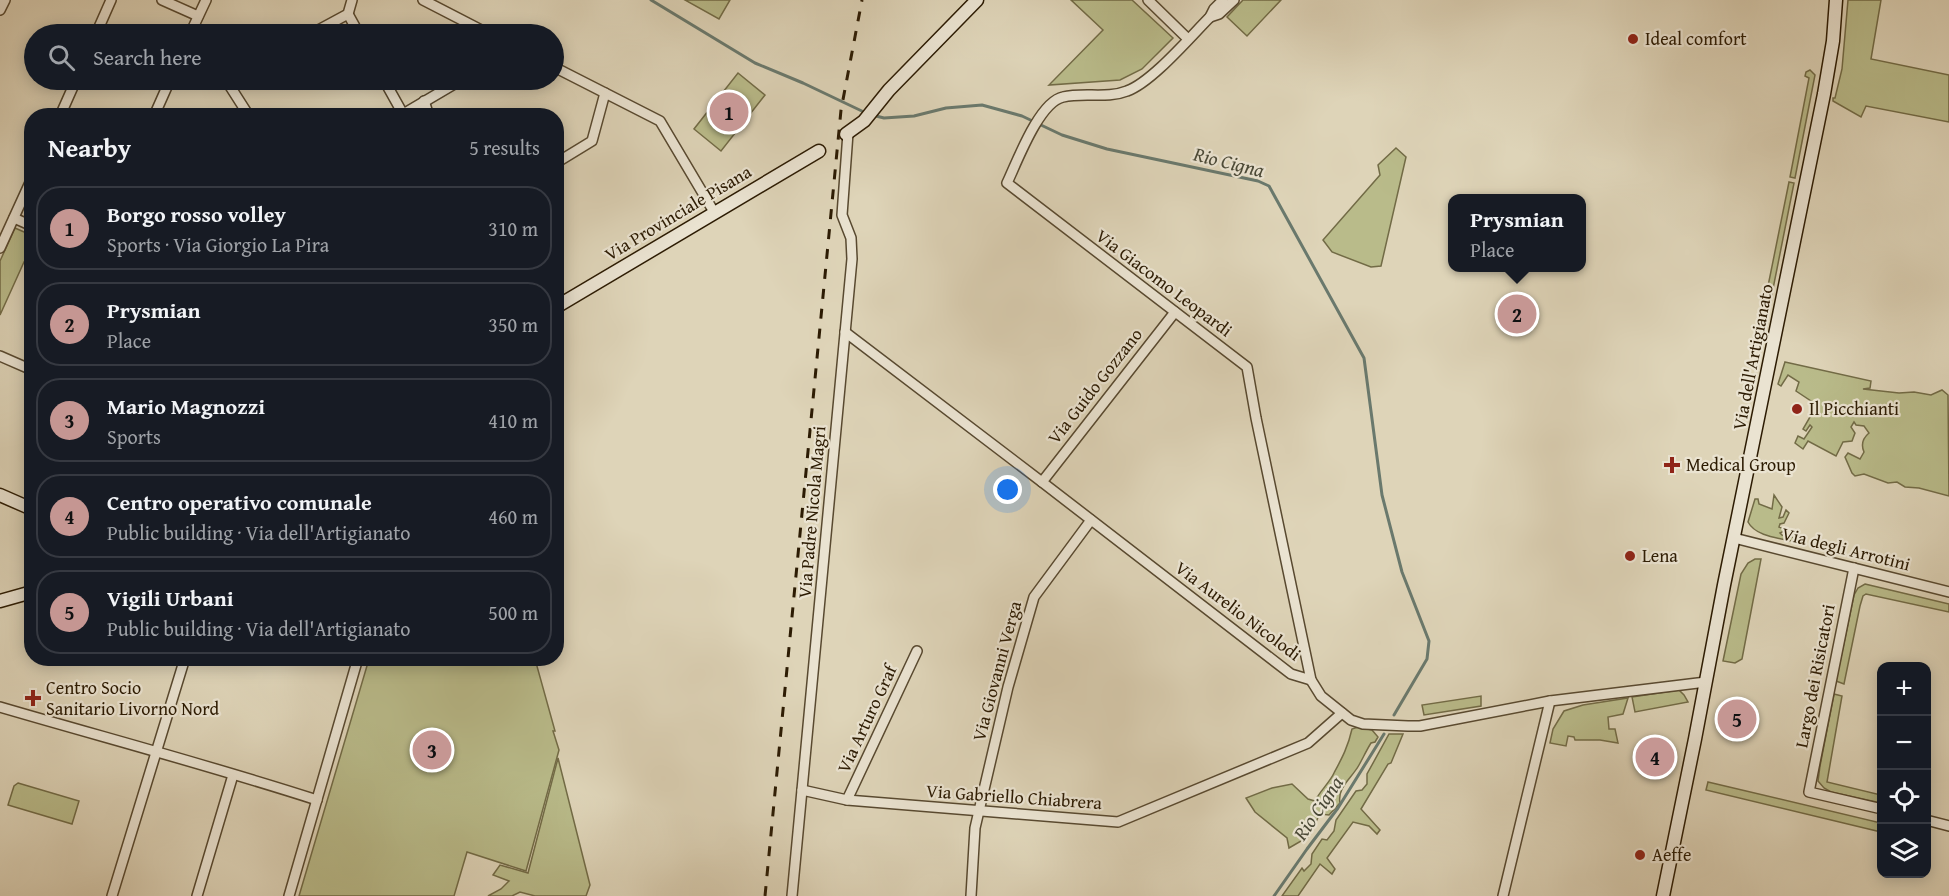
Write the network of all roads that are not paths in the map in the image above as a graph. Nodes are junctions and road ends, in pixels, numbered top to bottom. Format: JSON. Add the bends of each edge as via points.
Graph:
{"nodes":[{"id":1,"x":5,"y":0,"type":"edge"},
{"id":2,"x":111,"y":0,"type":"edge"},
{"id":3,"x":162,"y":0,"type":"edge"},
{"id":4,"x":206,"y":0,"type":"edge"},
{"id":5,"x":352,"y":0,"type":"edge"},
{"id":6,"x":423,"y":0,"type":"edge"},
{"id":7,"x":977,"y":0,"type":"edge"},
{"id":8,"x":1148,"y":0,"type":"edge"},
{"id":9,"x":1223,"y":0,"type":"edge"},
{"id":10,"x":1234,"y":0,"type":"edge"},
{"id":11,"x":1836,"y":0,"type":"edge"},
{"id":12,"x":0,"y":10,"type":"edge"},
{"id":13,"x":348,"y":14,"type":"junction"},
{"id":14,"x":198,"y":16,"type":"junction"},
{"id":15,"x":1210,"y":17,"type":"junction"},
{"id":16,"x":100,"y":24,"type":"edge"},
{"id":17,"x":195,"y":24,"type":"edge"},
{"id":18,"x":330,"y":24,"type":"edge"},
{"id":19,"x":354,"y":24,"type":"edge"},
{"id":20,"x":470,"y":24,"type":"edge"},
{"id":21,"x":1188,"y":39,"type":"junction"},
{"id":22,"x":564,"y":72,"type":"edge"},
{"id":23,"x":72,"y":90,"type":"edge"},
{"id":24,"x":166,"y":90,"type":"edge"},
{"id":25,"x":235,"y":90,"type":"edge"},
{"id":26,"x":389,"y":90,"type":"edge"},
{"id":27,"x":443,"y":90,"type":"edge"},
{"id":28,"x":605,"y":93,"type":"junction"},
{"id":29,"x":424,"y":101,"type":"junction"},
{"id":30,"x":64,"y":108,"type":"edge"},
{"id":31,"x":158,"y":108,"type":"edge"},
{"id":32,"x":245,"y":108,"type":"edge"},
{"id":33,"x":398,"y":108,"type":"edge"},
{"id":34,"x":412,"y":108,"type":"edge"},
{"id":35,"x":426,"y":108,"type":"edge"},
{"id":36,"x":847,"y":134,"type":"joint"},
{"id":37,"x":819,"y":151,"type":"dead end"},
{"id":38,"x":564,"y":158,"type":"edge"},
{"id":39,"x":24,"y":196,"type":"edge"},
{"id":40,"x":714,"y":212,"type":"junction"},
{"id":41,"x":14,"y":218,"type":"junction"},
{"id":42,"x":24,"y":222,"type":"edge"},
{"id":43,"x":0,"y":248,"type":"edge"},
{"id":44,"x":564,"y":302,"type":"edge"},
{"id":45,"x":1175,"y":312,"type":"junction"},
{"id":46,"x":845,"y":332,"type":"junction"},
{"id":47,"x":0,"y":356,"type":"edge"},
{"id":48,"x":24,"y":366,"type":"edge"},
{"id":49,"x":1042,"y":482,"type":"junction"},
{"id":50,"x":0,"y":495,"type":"edge"},
{"id":51,"x":24,"y":506,"type":"edge"},
{"id":52,"x":1091,"y":520,"type":"junction"},
{"id":53,"x":1734,"y":538,"type":"junction"},
{"id":54,"x":1854,"y":567,"type":"junction"},
{"id":55,"x":1949,"y":584,"type":"edge"},
{"id":56,"x":1923,"y":585,"type":"junction"},
{"id":57,"x":1949,"y":592,"type":"edge"},
{"id":58,"x":24,"y":594,"type":"edge"},
{"id":59,"x":0,"y":601,"type":"edge"},
{"id":60,"x":917,"y":651,"type":"dead end"},
{"id":61,"x":183,"y":666,"type":"edge"},
{"id":62,"x":356,"y":666,"type":"edge"},
{"id":63,"x":1311,"y":680,"type":"junction"},
{"id":64,"x":1707,"y":682,"type":"junction"},
{"id":65,"x":1550,"y":701,"type":"junction"},
{"id":66,"x":0,"y":707,"type":"edge"},
{"id":67,"x":1342,"y":713,"type":"junction"},
{"id":68,"x":157,"y":751,"type":"junction"},
{"id":69,"x":234,"y":775,"type":"junction"},
{"id":70,"x":802,"y":790,"type":"junction"},
{"id":71,"x":317,"y":800,"type":"junction"},
{"id":72,"x":848,"y":800,"type":"junction"},
{"id":73,"x":1877,"y":808,"type":"edge"},
{"id":74,"x":980,"y":812,"type":"junction"},
{"id":75,"x":1931,"y":821,"type":"edge"},
{"id":76,"x":1949,"y":826,"type":"edge"},
{"id":77,"x":112,"y":896,"type":"edge"},
{"id":78,"x":197,"y":896,"type":"edge"},
{"id":79,"x":289,"y":896,"type":"edge"},
{"id":80,"x":792,"y":896,"type":"edge"},
{"id":81,"x":971,"y":896,"type":"edge"},
{"id":82,"x":1503,"y":896,"type":"edge"},
{"id":83,"x":1663,"y":896,"type":"edge"}],
"edges":[{"from":1,"to":12,"type":"street"},
{"from":2,"to":16,"type":"street"},
{"from":3,"to":14,"type":"street"},
{"from":4,"to":14,"type":"street"},
{"from":5,"to":13,"type":"street"},
{"from":6,"to":20,"type":"street"},
{"from":7,"to":36,"type":"street","via":[[864,121]]},
{"from":8,"to":21,"type":"street"},
{"from":9,"to":15,"type":"street"},
{"from":10,"to":15,"type":"street","via":[[1219,15]]},
{"from":11,"to":53,"type":"street","name":"Via dell'Artigianato","via":[[1824,94]]},
{"from":13,"to":18,"type":"street"},
{"from":13,"to":19,"type":"street"},
{"from":14,"to":17,"type":"street"},
{"from":15,"to":21,"type":"street","name":"Via Giacomo Leopardi"},
{"from":21,"to":45,"type":"street","name":"Via Giacomo Leopardi","via":[[1128,91],[1063,97],[1051,102],[1041,114],[1007,183]]},
{"from":22,"to":28,"type":"street"},
{"from":23,"to":30,"type":"street"},
{"from":24,"to":31,"type":"street"},
{"from":25,"to":32,"type":"street"},
{"from":26,"to":33,"type":"street"},
{"from":27,"to":29,"type":"street"},
{"from":28,"to":38,"type":"street","via":[[592,141]]},
{"from":28,"to":40,"type":"street","via":[[660,121]]},
{"from":29,"to":34,"type":"street"},
{"from":29,"to":35,"type":"street"},
{"from":36,"to":46,"type":"street","name":"Via Padre Nicola Magri","via":[[842,215],[852,248]]},
{"from":37,"to":40,"type":"street","name":"Via Provinciale Pisana"},
{"from":39,"to":41,"type":"street"},
{"from":40,"to":44,"type":"street","name":"Via Provinciale Pisana"},
{"from":41,"to":42,"type":"street"},
{"from":41,"to":43,"type":"street"},
{"from":45,"to":49,"type":"street","name":"Via Guido Gozzano"},
{"from":45,"to":63,"type":"street","name":"Via Giacomo Leopardi","via":[[1247,367]]},
{"from":46,"to":49,"type":"street","name":"Via Aurelio Nicolodi"},
{"from":46,"to":70,"type":"street","name":"Via Padre Nicola Magri"},
{"from":47,"to":48,"type":"street"},
{"from":49,"to":52,"type":"street","name":"Via Aurelio Nicolodi"},
{"from":50,"to":51,"type":"street"},
{"from":52,"to":63,"type":"street","name":"Via Aurelio Nicolodi","via":[[1291,674]]},
{"from":52,"to":74,"type":"street","name":"Via Giovanni Verga","via":[[1034,597],[995,736]]},
{"from":53,"to":54,"type":"street","name":"Via degli Arrotini"},
{"from":53,"to":64,"type":"street","name":"Via dell'Artigianato"},
{"from":54,"to":56,"type":"street","name":"Via degli Arrotini"},
{"from":54,"to":73,"type":"street","name":"Largo dei Risicatori","via":[[1809,792]]},
{"from":55,"to":56,"type":"street"},
{"from":56,"to":57,"type":"street","name":"Via degli Arrotini"},
{"from":58,"to":59,"type":"street"},
{"from":60,"to":72,"type":"street","name":"Via Arturo Graf"},
{"from":61,"to":68,"type":"street"},
{"from":62,"to":71,"type":"street"},
{"from":63,"to":67,"type":"street","name":"Via Aurelio Nicolodi","via":[[1319,694]]},
{"from":64,"to":65,"type":"street","name":"Via Aurelio Nicolodi"},
{"from":64,"to":83,"type":"street","name":"Via dell'Artigianato"},
{"from":65,"to":67,"type":"street","name":"Via Aurelio Nicolodi","via":[[1408,726],[1358,723]]},
{"from":65,"to":82,"type":"street"},
{"from":66,"to":68,"type":"street"},
{"from":67,"to":74,"type":"street","name":"Via Gabriello Chiabrera","via":[[1308,743],[1118,822]]},
{"from":68,"to":69,"type":"street"},
{"from":68,"to":77,"type":"street"},
{"from":69,"to":71,"type":"street"},
{"from":69,"to":78,"type":"street"},
{"from":70,"to":72,"type":"street","name":"Via Gabriello Chiabrera"},
{"from":70,"to":80,"type":"street","name":"Via Padre Nicola Magri"},
{"from":71,"to":79,"type":"street"},
{"from":72,"to":74,"type":"street","name":"Via Gabriello Chiabrera"},
{"from":74,"to":81,"type":"street","name":"Via Giovanni Verga","via":[[975,828]]},
{"from":75,"to":76,"type":"street"}]}
